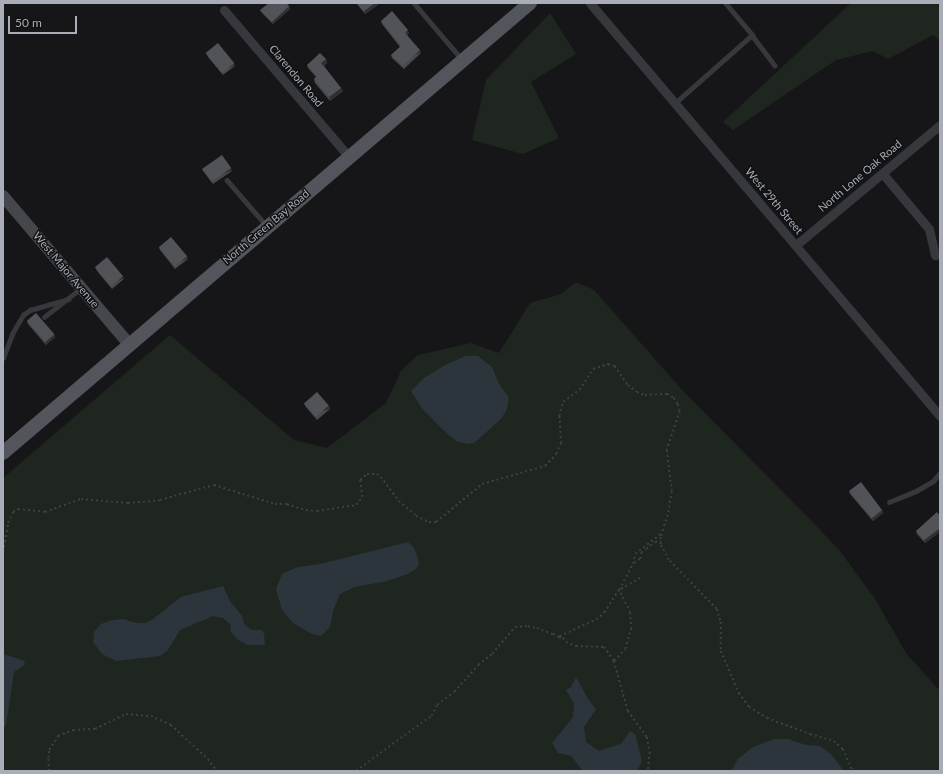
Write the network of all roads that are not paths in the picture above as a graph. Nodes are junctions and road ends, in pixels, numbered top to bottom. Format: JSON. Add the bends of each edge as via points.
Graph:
{"nodes":[{"id":1,"x":414,"y":3,"type":"edge"},
{"id":2,"x":530,"y":3,"type":"edge"},
{"id":3,"x":590,"y":3,"type":"edge"},
{"id":4,"x":725,"y":3,"type":"edge"},
{"id":5,"x":224,"y":10,"type":"dead end"},
{"id":6,"x":752,"y":35,"type":"junction"},
{"id":7,"x":462,"y":60,"type":"junction"},
{"id":8,"x":775,"y":65,"type":"dead end"},
{"id":9,"x":675,"y":103,"type":"junction"},
{"id":10,"x":940,"y":125,"type":"edge"},
{"id":11,"x":349,"y":157,"type":"junction"},
{"id":12,"x":883,"y":174,"type":"junction"},
{"id":13,"x":227,"y":180,"type":"dead end"},
{"id":14,"x":3,"y":196,"type":"edge"},
{"id":15,"x":267,"y":226,"type":"junction"},
{"id":16,"x":796,"y":245,"type":"junction"},
{"id":17,"x":935,"y":255,"type":"dead end"},
{"id":18,"x":82,"y":288,"type":"junction"},
{"id":19,"x":68,"y":298,"type":"junction"},
{"id":20,"x":44,"y":317,"type":"dead end"},
{"id":21,"x":129,"y":344,"type":"junction"},
{"id":22,"x":3,"y":358,"type":"edge"},
{"id":23,"x":940,"y":416,"type":"edge"},
{"id":24,"x":3,"y":453,"type":"edge"},
{"id":25,"x":940,"y":473,"type":"edge"},
{"id":26,"x":888,"y":502,"type":"dead end"}],
"edges":[{"from":1,"to":7,"type":"lane"},
{"from":2,"to":7,"type":"main road","name":"North Green Bay Road"},
{"from":3,"to":9,"type":"street","name":"West 29th Street"},
{"from":4,"to":6,"type":"lane"},
{"from":5,"to":11,"type":"street","name":"Clarendon Road"},
{"from":6,"to":8,"type":"lane"},
{"from":6,"to":9,"type":"lane"},
{"from":7,"to":11,"type":"main road","name":"North Green Bay Road"},
{"from":9,"to":16,"type":"street","name":"West 29th Street"},
{"from":10,"to":12,"type":"street","name":"North Lone Oak Road"},
{"from":11,"to":15,"type":"main road","name":"North Green Bay Road"},
{"from":12,"to":16,"type":"street","name":"North Lone Oak Road"},
{"from":12,"to":17,"type":"street","via":[[929,229]]},
{"from":13,"to":15,"type":"lane"},
{"from":14,"to":18,"type":"street","name":"West Major Avenue"},
{"from":15,"to":21,"type":"main road","name":"North Green Bay Road"},
{"from":16,"to":23,"type":"street","name":"West 29th Street"},
{"from":18,"to":19,"type":"lane"},
{"from":18,"to":21,"type":"street","name":"West Major Avenue"},
{"from":19,"to":20,"type":"lane"},
{"from":19,"to":22,"type":"lane","via":[[30,310],[23,315]]},
{"from":21,"to":24,"type":"main road","name":"North Green Bay Road"},
{"from":25,"to":26,"type":"lane","via":[[933,481],[916,491]]}]}
